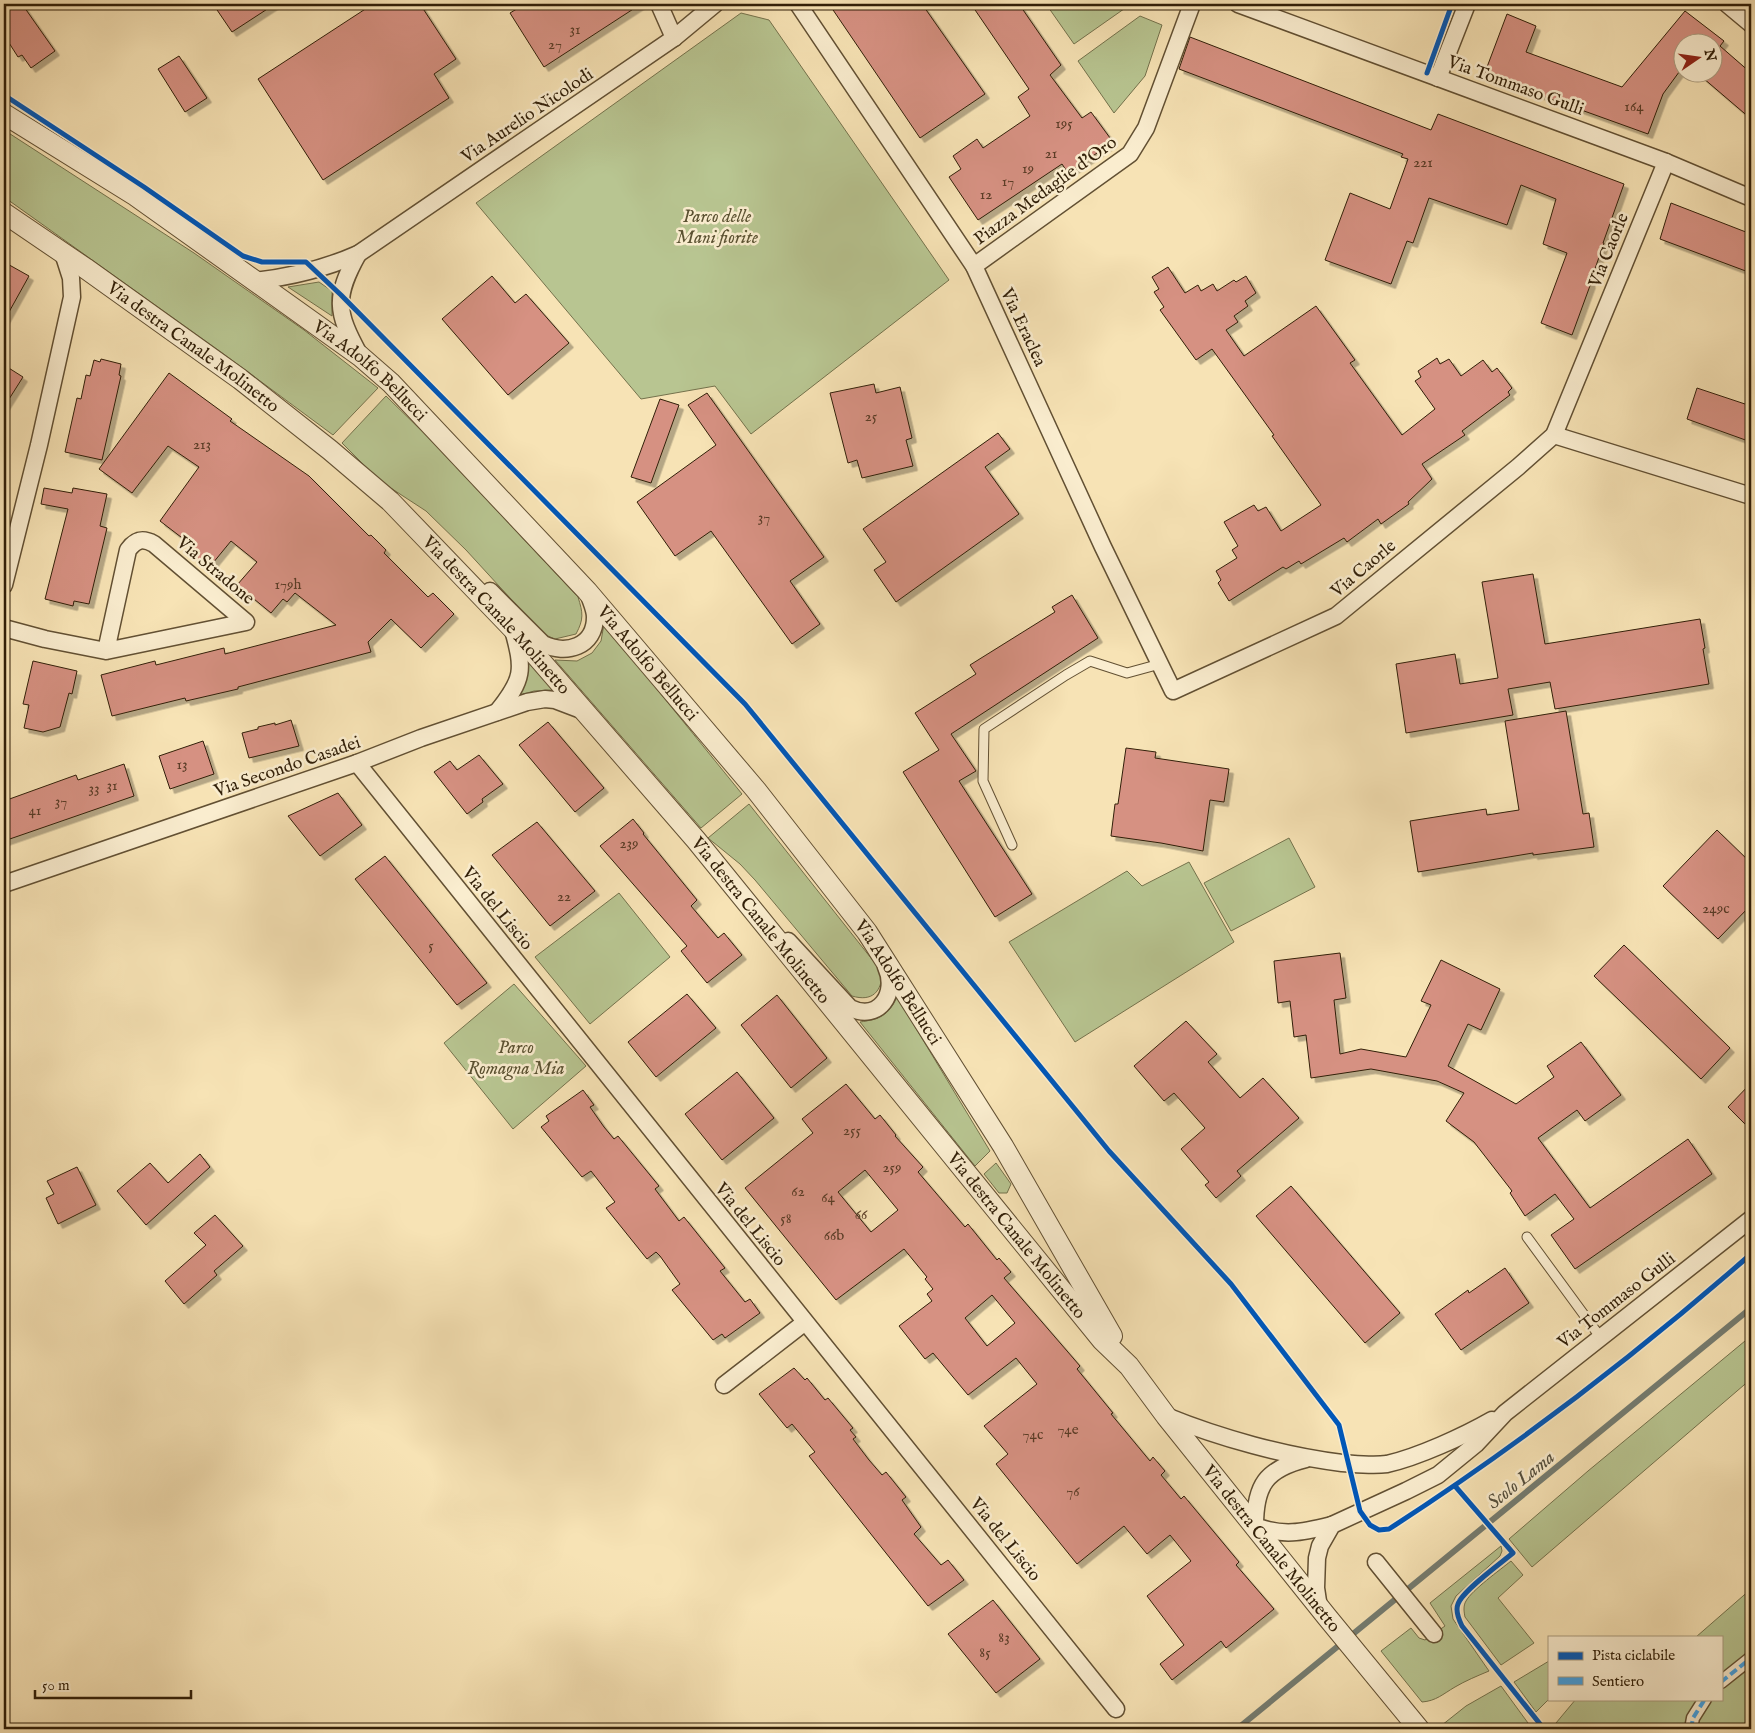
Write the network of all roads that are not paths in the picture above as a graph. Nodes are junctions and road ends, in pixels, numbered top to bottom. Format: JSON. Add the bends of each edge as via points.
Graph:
{"nodes":[{"id":1,"x":659,"y":4,"type":"edge"},
{"id":2,"x":715,"y":4,"type":"edge"},
{"id":3,"x":798,"y":4,"type":"edge"},
{"id":4,"x":1192,"y":4,"type":"edge"},
{"id":5,"x":1238,"y":4,"type":"edge"},
{"id":6,"x":1467,"y":4,"type":"edge"},
{"id":7,"x":1727,"y":4,"type":"edge"},
{"id":8,"x":1751,"y":24,"type":"edge"},
{"id":9,"x":674,"y":38,"type":"junction"},
{"id":10,"x":1438,"y":78,"type":"junction"},
{"id":11,"x":4,"y":114,"type":"edge"},
{"id":12,"x":1666,"y":162,"type":"junction"},
{"id":13,"x":1751,"y":198,"type":"edge"},
{"id":14,"x":4,"y":213,"type":"edge"},
{"id":15,"x":63,"y":253,"type":"junction"},
{"id":16,"x":358,"y":254,"type":"junction"},
{"id":17,"x":974,"y":266,"type":"junction"},
{"id":18,"x":254,"y":281,"type":"junction"},
{"id":19,"x":360,"y":356,"type":"junction"},
{"id":20,"x":1554,"y":435,"type":"junction"},
{"id":21,"x":1751,"y":496,"type":"edge"},
{"id":22,"x":390,"y":501,"type":"junction"},
{"id":23,"x":4,"y":584,"type":"edge"},
{"id":24,"x":587,"y":591,"type":"junction"},
{"id":25,"x":4,"y":628,"type":"edge"},
{"id":26,"x":513,"y":629,"type":"junction"},
{"id":27,"x":106,"y":651,"type":"junction"},
{"id":28,"x":1160,"y":664,"type":"junction"},
{"id":29,"x":1173,"y":691,"type":"joint"},
{"id":30,"x":497,"y":712,"type":"junction"},
{"id":31,"x":586,"y":712,"type":"junction"},
{"id":32,"x":357,"y":763,"type":"junction"},
{"id":33,"x":1012,"y":845,"type":"dead end"},
{"id":34,"x":4,"y":884,"type":"edge"},
{"id":35,"x":749,"y":903,"type":"junction"},
{"id":36,"x":877,"y":947,"type":"junction"},
{"id":37,"x":1751,"y":1219,"type":"edge"},
{"id":38,"x":1527,"y":1237,"type":"dead end"},
{"id":39,"x":804,"y":1322,"type":"junction"},
{"id":40,"x":1601,"y":1338,"type":"junction"},
{"id":41,"x":1129,"y":1366,"type":"junction"},
{"id":42,"x":724,"y":1385,"type":"dead end"},
{"id":43,"x":1505,"y":1413,"type":"junction"},
{"id":44,"x":1166,"y":1416,"type":"junction"},
{"id":45,"x":1306,"y":1459,"type":"junction"},
{"id":46,"x":1332,"y":1525,"type":"junction"},
{"id":47,"x":1254,"y":1526,"type":"junction"},
{"id":48,"x":1380,"y":1566,"type":"dead end"},
{"id":49,"x":1323,"y":1613,"type":"junction"},
{"id":50,"x":1429,"y":1628,"type":"dead end"},
{"id":51,"x":1751,"y":1658,"type":"edge"},
{"id":52,"x":1722,"y":1681,"type":"edge"},
{"id":53,"x":1704,"y":1700,"type":"edge"},
{"id":54,"x":1116,"y":1709,"type":"dead end"},
{"id":55,"x":1419,"y":1729,"type":"edge"},
{"id":56,"x":1691,"y":1729,"type":"edge"}],
"edges":[{"from":1,"to":9,"type":"street"},
{"from":2,"to":9,"type":"street","name":"Via Aurelio Nicolodi"},
{"from":3,"to":17,"type":"street","name":"Via Eraclea"},
{"from":4,"to":17,"type":"street","name":"Piazza Medaglie d'Oro","via":[[1146,128],[1130,154]]},
{"from":5,"to":10,"type":"street","name":"Via Tommaso Gulli"},
{"from":6,"to":10,"type":"street"},
{"from":7,"to":8,"type":"street"},
{"from":9,"to":16,"type":"street","name":"Via Aurelio Nicolodi"},
{"from":10,"to":12,"type":"street","name":"Via Tommaso Gulli"},
{"from":11,"to":18,"type":"street","name":"Via Adolfo Bellucci","via":[[136,196]]},
{"from":12,"to":13,"type":"street","name":"Via Tommaso Gulli"},
{"from":12,"to":20,"type":"street","name":"Via Caorle"},
{"from":14,"to":15,"type":"street","name":"Via destra Canale Molinetto"},
{"from":15,"to":22,"type":"street","name":"Via destra Canale Molinetto","via":[[240,379]]},
{"from":15,"to":23,"type":"street","via":[[72,278],[72,297]]},
{"from":16,"to":18,"type":"street","name":"Via Aurelio Nicolodi","via":[[315,270]]},
{"from":16,"to":19,"type":"street","name":"Via Aurelio Nicolodi","via":[[344,283],[340,312]]},
{"from":17,"to":28,"type":"street","name":"Via Eraclea"},
{"from":18,"to":19,"type":"street","name":"Via Adolfo Bellucci"},
{"from":19,"to":24,"type":"street","name":"Via Adolfo Bellucci","via":[[391,383]]},
{"from":20,"to":21,"type":"street"},
{"from":20,"to":29,"type":"street","name":"Via Caorle","via":[[1336,616]]},
{"from":22,"to":24,"type":"street","via":[[424,528],[543,644],[553,649],[574,648],[593,630],[594,609]]},
{"from":22,"to":26,"type":"street","name":"Via destra Canale Molinetto"},
{"from":24,"to":36,"type":"street","name":"Via Adolfo Bellucci","via":[[756,790]]},
{"from":25,"to":27,"type":"street","name":"Via Stradone"},
{"from":26,"to":30,"type":"street","via":[[521,660],[518,682]]},
{"from":26,"to":31,"type":"street","name":"Via destra Canale Molinetto"},
{"from":27,"to":27,"type":"street","name":"Via Stradone","via":[[227,626],[246,622],[154,544],[138,540],[128,550]]},
{"from":28,"to":29,"type":"street","name":"Via Eraclea"},
{"from":28,"to":33,"type":"lane","via":[[1127,673],[1090,662],[984,729],[983,781]]},
{"from":30,"to":31,"type":"street","name":"Via Secondo Casadei","via":[[546,699]]},
{"from":30,"to":32,"type":"street","name":"Via Secondo Casadei"},
{"from":31,"to":35,"type":"street","name":"Via destra Canale Molinetto"},
{"from":32,"to":34,"type":"street","name":"Via Secondo Casadei"},
{"from":32,"to":39,"type":"street","name":"Via del Liscio"},
{"from":35,"to":36,"type":"street","via":[[850,1008],[857,1011],[874,1010],[889,994],[889,974]]},
{"from":35,"to":41,"type":"street","name":"Via destra Canale Molinetto","via":[[1102,1340]]},
{"from":36,"to":41,"type":"street","name":"Via Adolfo Bellucci","via":[[1003,1146]]},
{"from":37,"to":40,"type":"street","name":"Via Tommaso Gulli"},
{"from":38,"to":40,"type":"lane"},
{"from":39,"to":42,"type":"street"},
{"from":39,"to":54,"type":"street","name":"Via del Liscio"},
{"from":40,"to":43,"type":"street","name":"Via Tommaso Gulli"},
{"from":41,"to":44,"type":"street","name":"Via destra Canale Molinetto"},
{"from":43,"to":45,"type":"street","name":"Via Tommaso Gulli","via":[[1449,1441],[1388,1464]]},
{"from":43,"to":46,"type":"street","name":"Via Tommaso Gulli","via":[[1476,1444],[1438,1475]]},
{"from":44,"to":45,"type":"street","name":"Via Tommaso Gulli","via":[[1215,1434]]},
{"from":44,"to":47,"type":"street","name":"Via destra Canale Molinetto"},
{"from":45,"to":47,"type":"street","name":"Via Tommaso Gulli","via":[[1284,1465],[1266,1479],[1257,1496]]},
{"from":46,"to":47,"type":"street","name":"Via Tommaso Gulli","via":[[1289,1534]]},
{"from":46,"to":49,"type":"street","via":[[1320,1546],[1315,1572]]},
{"from":47,"to":49,"type":"street","name":"Via destra Canale Molinetto"},
{"from":48,"to":50,"type":"street"},
{"from":49,"to":55,"type":"street","name":"Via destra Canale Molinetto"},
{"from":51,"to":52,"type":"street"},
{"from":53,"to":56,"type":"street","via":[[1693,1718]]}]}
